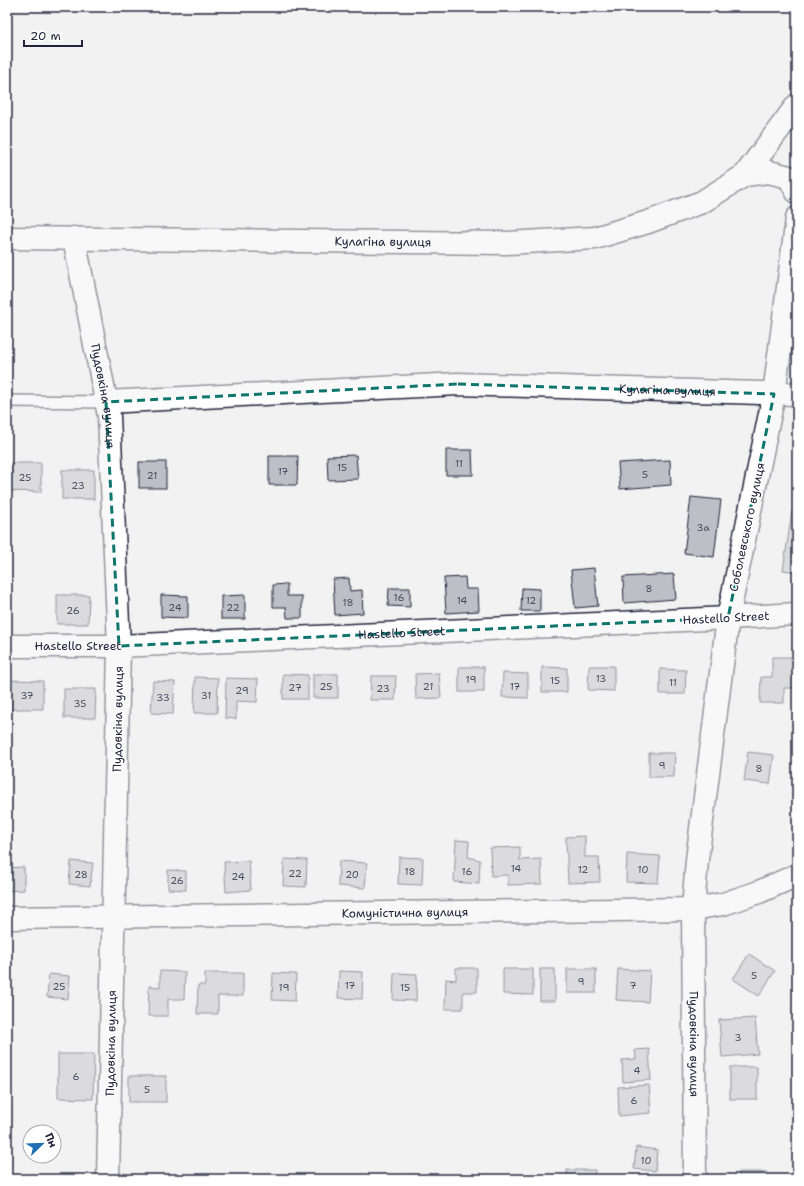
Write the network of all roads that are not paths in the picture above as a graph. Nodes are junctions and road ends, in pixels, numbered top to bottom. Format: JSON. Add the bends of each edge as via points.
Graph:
{"nodes":[{"id":1,"x":797,"y":105,"type":"edge"},
{"id":2,"x":745,"y":175,"type":"junction"},
{"id":3,"x":797,"y":192,"type":"edge"},
{"id":4,"x":797,"y":218,"type":"edge"},
{"id":5,"x":7,"y":238,"type":"edge"},
{"id":6,"x":74,"y":238,"type":"junction"},
{"id":7,"x":774,"y":394,"type":"junction"},
{"id":8,"x":797,"y":394,"type":"edge"},
{"id":9,"x":7,"y":401,"type":"edge"},
{"id":10,"x":106,"y":402,"type":"junction"},
{"id":11,"x":797,"y":614,"type":"edge"},
{"id":12,"x":728,"y":618,"type":"junction"},
{"id":13,"x":7,"y":646,"type":"edge"},
{"id":14,"x":119,"y":646,"type":"junction"},
{"id":15,"x":797,"y":875,"type":"edge"},
{"id":16,"x":693,"y":908,"type":"junction"},
{"id":17,"x":114,"y":917,"type":"junction"},
{"id":18,"x":7,"y":918,"type":"edge"},
{"id":19,"x":108,"y":1179,"type":"edge"},
{"id":20,"x":695,"y":1179,"type":"edge"}],
"edges":[{"from":1,"to":2,"type":"street"},
{"from":2,"to":3,"type":"street","via":[[770,172],[789,177]]},
{"from":2,"to":6,"type":"street","name":"Кулагіна вулиця","via":[[702,202],[595,238],[507,243]]},
{"from":4,"to":7,"type":"street","name":"Соболевського вулиця"},
{"from":5,"to":6,"type":"street","name":"Кулагіна вулиця"},
{"from":6,"to":10,"type":"street","name":"Пудовкіна вулиця"},
{"from":7,"to":8,"type":"street","name":"Кулагіна вулиця"},
{"from":7,"to":10,"type":"street","name":"Кулагіна вулиця","via":[[458,384]]},
{"from":7,"to":12,"type":"street","name":"Соболевського вулиця"},
{"from":9,"to":10,"type":"lane"},
{"from":10,"to":14,"type":"street","name":"Пудовкіна вулиця","via":[[109,416]]},
{"from":11,"to":12,"type":"street","name":"Hastello Street"},
{"from":12,"to":14,"type":"street","name":"Hastello Street"},
{"from":12,"to":16,"type":"street","name":"Соболевського вулиця"},
{"from":13,"to":14,"type":"street","name":"Hastello Street"},
{"from":14,"to":17,"type":"street","name":"Пудовкіна вулиця"},
{"from":15,"to":16,"type":"street","name":"Комуністична вулиця","via":[[723,904]]},
{"from":16,"to":17,"type":"street","name":"Комуністична вулиця"},
{"from":16,"to":20,"type":"street","name":"Пудовкіна вулиця"},
{"from":17,"to":18,"type":"street","name":"Комуністична вулиця"},
{"from":17,"to":19,"type":"street","name":"Пудовкіна вулиця"}]}
